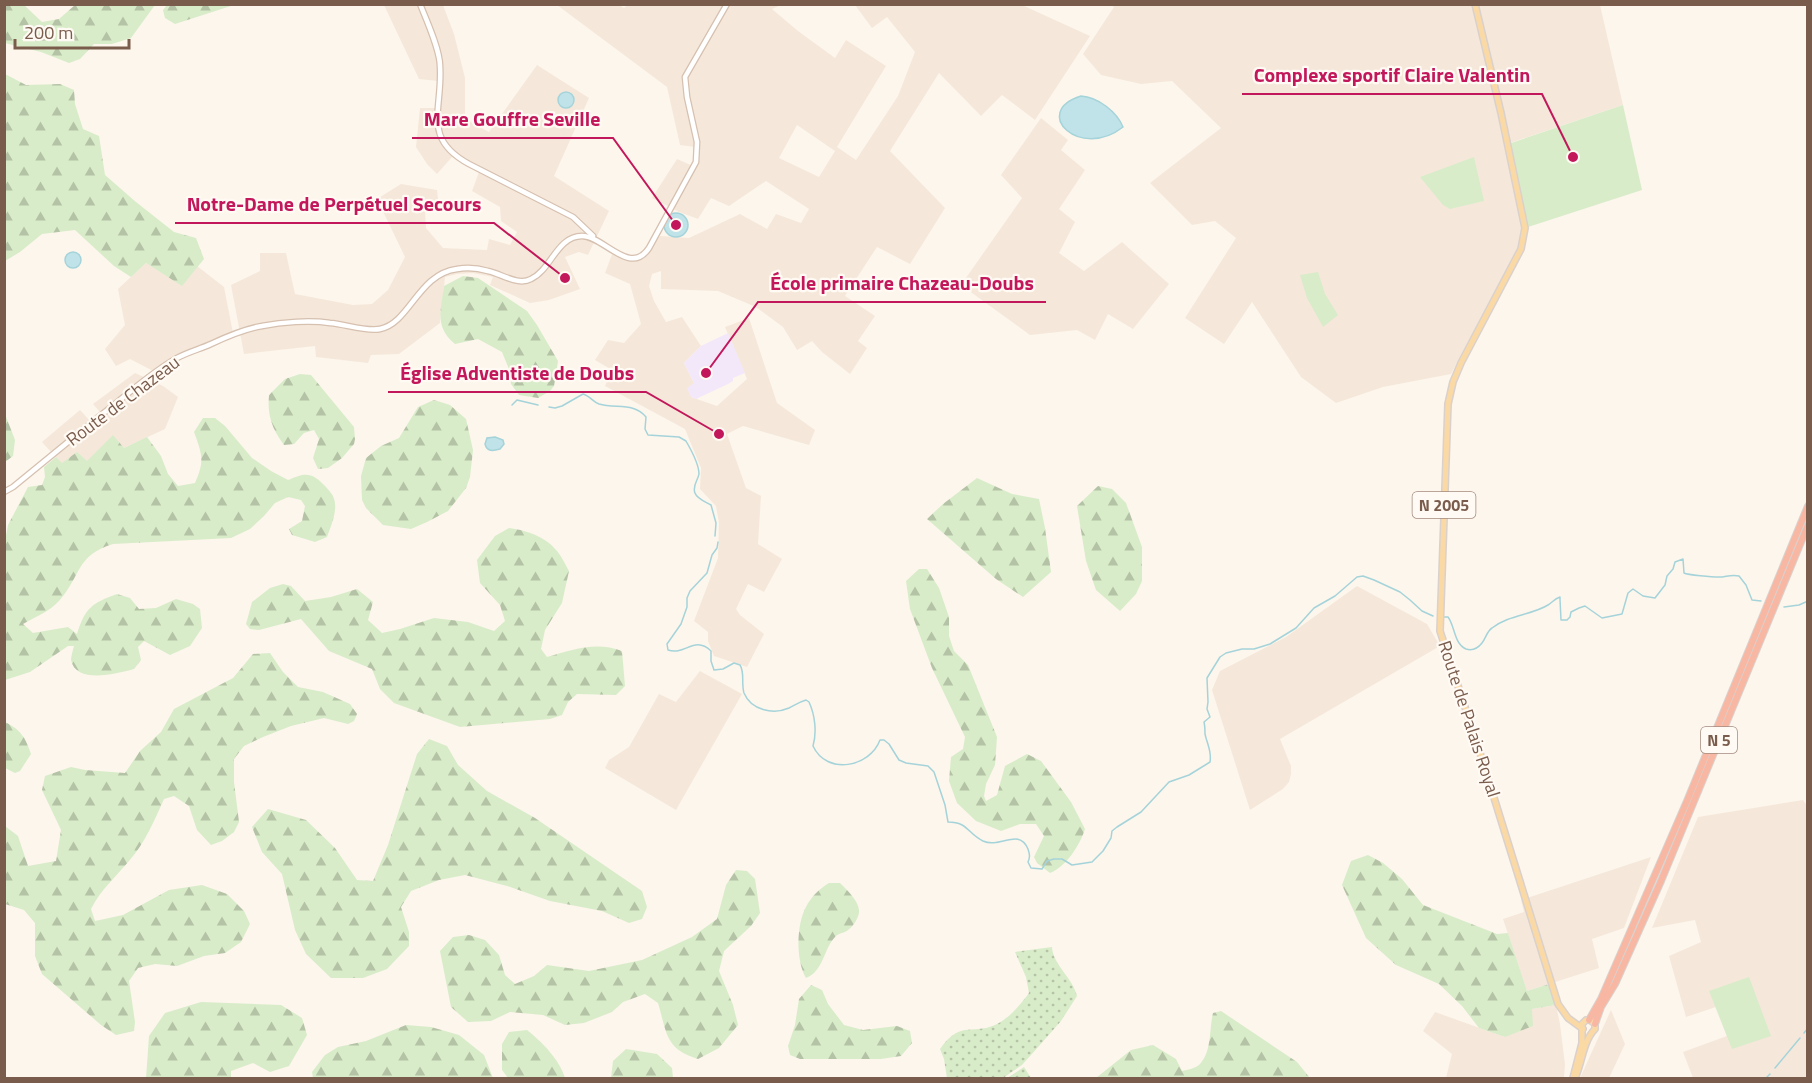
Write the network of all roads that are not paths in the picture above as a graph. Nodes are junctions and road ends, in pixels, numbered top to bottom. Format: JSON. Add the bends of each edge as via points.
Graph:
{"nodes":[{"id":1,"x":420,"y":4,"type":"edge"},
{"id":2,"x":727,"y":4,"type":"edge"},
{"id":3,"x":1475,"y":4,"type":"edge"},
{"id":4,"x":594,"y":238,"type":"junction"},
{"id":5,"x":4,"y":492,"type":"edge"},
{"id":6,"x":1808,"y":506,"type":"edge"},
{"id":7,"x":1808,"y":525,"type":"edge"},
{"id":8,"x":1615,"y":984,"type":"junction"},
{"id":9,"x":1602,"y":997,"type":"junction"},
{"id":10,"x":1564,"y":1014,"type":"junction"},
{"id":11,"x":1589,"y":1022,"type":"junction"},
{"id":12,"x":1583,"y":1030,"type":"junction"},
{"id":13,"x":1591,"y":1032,"type":"junction"},
{"id":14,"x":1574,"y":1078,"type":"edge"}],
"edges":[{"from":1,"to":4,"type":"main road","via":[[440,65],[437,118],[446,147],[455,157],[573,217]]},
{"from":2,"to":4,"type":"main road","via":[[685,77],[697,142],[696,162],[649,248],[642,256],[627,259]]},
{"from":3,"to":10,"type":"main road","name":"Route de Palais Royal","number":"N 2005","via":[[1525,228],[1521,249],[1452,382],[1446,441],[1440,631]]},
{"from":4,"to":5,"type":"main road","name":"Route de Chazeau","via":[[580,236],[570,240],[537,276],[527,281],[474,268],[441,273],[395,320],[380,329],[329,322],[264,325],[180,356]]},
{"from":6,"to":9,"type":"highway","number":"N 5"},
{"from":7,"to":8,"type":"highway","number":"N 5"},
{"from":8,"to":9,"type":"highway"},
{"from":8,"to":11,"type":"highway","number":"N 5"},
{"from":9,"to":11,"type":"highway","number":"N 5"},
{"from":10,"to":11,"type":"main road"},
{"from":10,"to":12,"type":"main road","name":"Route de Palais Royal","number":"N 2005"},
{"from":11,"to":12,"type":"main road","number":"N 5"},
{"from":11,"to":13,"type":"main road","number":"N 5","via":[[1595,1029]]},
{"from":12,"to":13,"type":"main road"},
{"from":12,"to":14,"type":"main road","number":"N 5"},
{"from":13,"to":14,"type":"main road","number":"N 5"}]}
